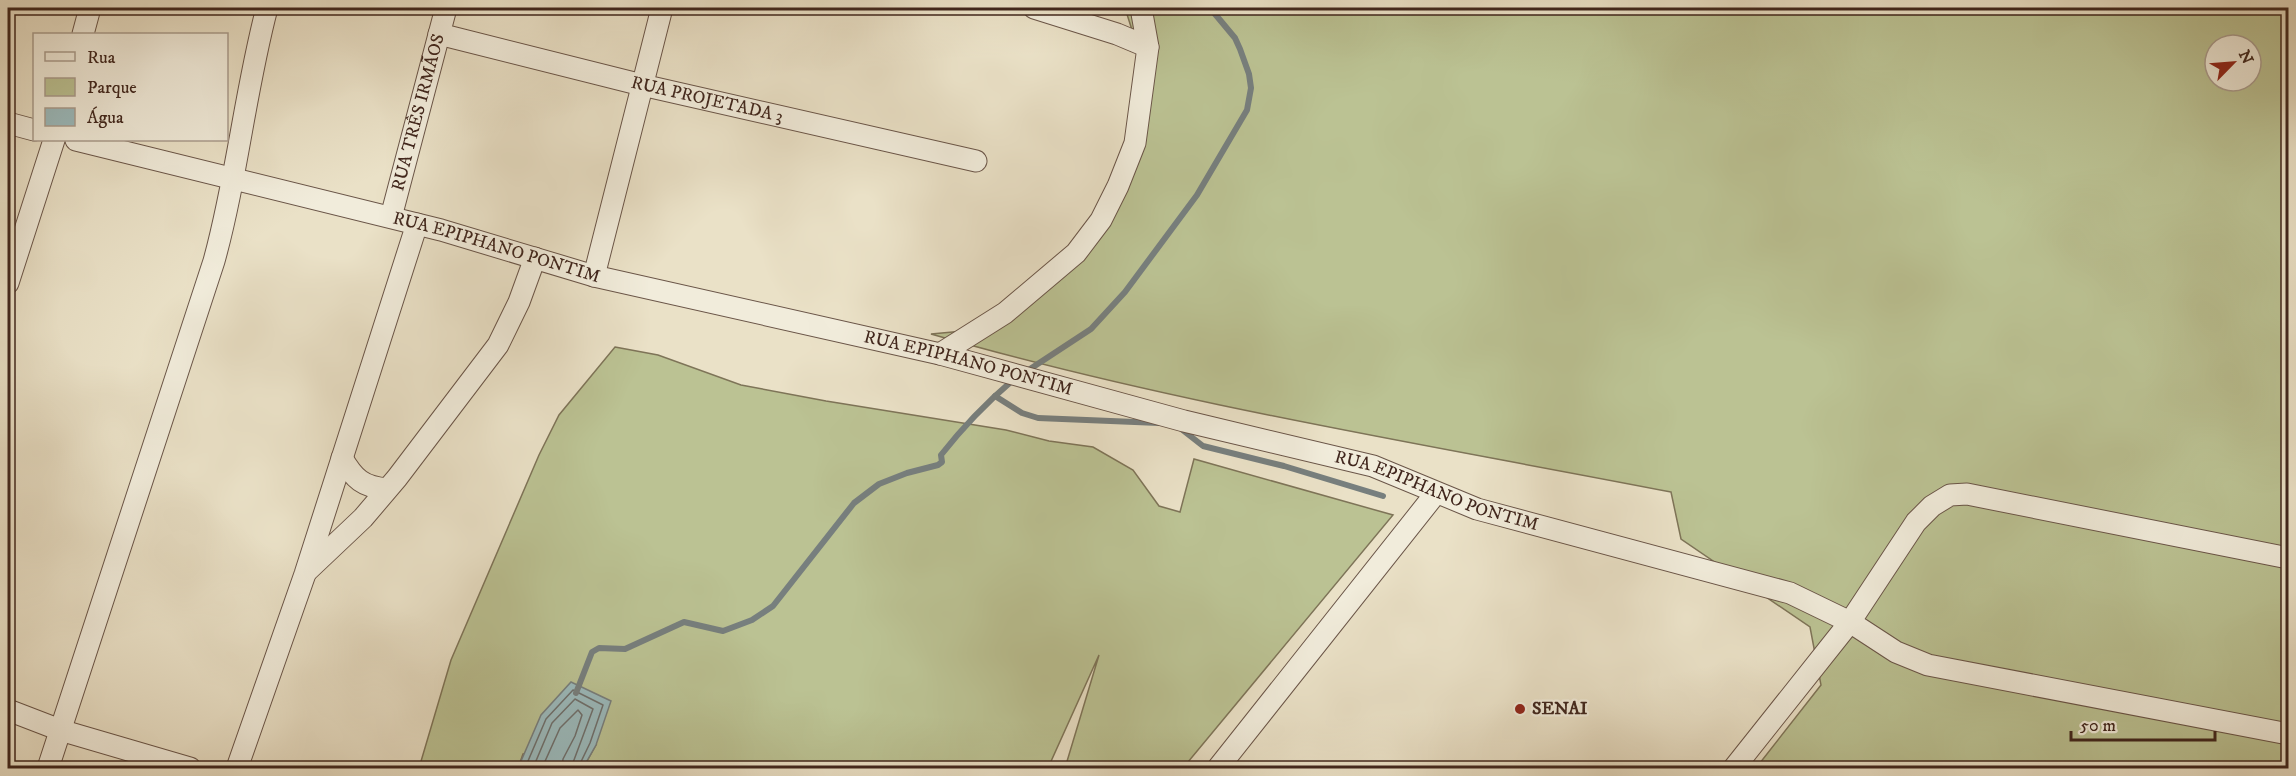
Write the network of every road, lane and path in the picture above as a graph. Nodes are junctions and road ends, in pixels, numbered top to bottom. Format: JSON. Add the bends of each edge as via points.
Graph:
{"nodes":[{"id":1,"x":90,"y":8,"type":"edge"},
{"id":2,"x":267,"y":8,"type":"edge"},
{"id":3,"x":446,"y":8,"type":"edge"},
{"id":4,"x":662,"y":8,"type":"edge"},
{"id":5,"x":1034,"y":8,"type":"edge"},
{"id":6,"x":1141,"y":8,"type":"edge"},
{"id":7,"x":83,"y":33,"type":"edge"},
{"id":8,"x":439,"y":34,"type":"junction"},
{"id":9,"x":1148,"y":47,"type":"junction"},
{"id":10,"x":642,"y":86,"type":"junction"},
{"id":11,"x":8,"y":123,"type":"edge"},
{"id":12,"x":33,"y":130,"type":"edge"},
{"id":13,"x":54,"y":141,"type":"edge"},
{"id":14,"x":80,"y":141,"type":"edge"},
{"id":15,"x":976,"y":161,"type":"dead end"},
{"id":16,"x":232,"y":177,"type":"junction"},
{"id":17,"x":391,"y":217,"type":"junction"},
{"id":18,"x":417,"y":224,"type":"junction"},
{"id":19,"x":535,"y":258,"type":"junction"},
{"id":20,"x":594,"y":276,"type":"junction"},
{"id":21,"x":8,"y":283,"type":"edge"},
{"id":22,"x":940,"y":354,"type":"junction"},
{"id":23,"x":342,"y":458,"type":"junction"},
{"id":24,"x":387,"y":489,"type":"junction"},
{"id":25,"x":1436,"y":493,"type":"junction"},
{"id":26,"x":2289,"y":558,"type":"edge"},
{"id":27,"x":305,"y":574,"type":"junction"},
{"id":28,"x":1850,"y":622,"type":"junction"},
{"id":29,"x":8,"y":710,"type":"edge"},
{"id":30,"x":60,"y":730,"type":"junction"},
{"id":31,"x":2289,"y":734,"type":"edge"},
{"id":32,"x":48,"y":768,"type":"edge"},
{"id":33,"x":190,"y":768,"type":"edge"},
{"id":34,"x":237,"y":768,"type":"edge"},
{"id":35,"x":1218,"y":768,"type":"edge"},
{"id":36,"x":1734,"y":768,"type":"edge"}],
"edges":[{"from":1,"to":7,"type":"street"},
{"from":2,"to":16,"type":"street"},
{"from":3,"to":8,"type":"street","name":"RUA TRÊS IRMÃOS"},
{"from":4,"to":10,"type":"street"},
{"from":5,"to":9,"type":"street"},
{"from":6,"to":9,"type":"street"},
{"from":8,"to":10,"type":"street","name":"RUA PROJETADA 3"},
{"from":8,"to":17,"type":"street","name":"RUA TRÊS IRMÃOS"},
{"from":9,"to":22,"type":"street","via":[[1136,143],[1101,220],[1076,253],[1005,313]]},
{"from":10,"to":15,"type":"street","name":"RUA PROJETADA 3"},
{"from":10,"to":20,"type":"street"},
{"from":11,"to":12,"type":"street"},
{"from":13,"to":21,"type":"street"},
{"from":14,"to":16,"type":"street","name":"RUA EPIPHANO PONTIM"},
{"from":16,"to":17,"type":"street","name":"RUA EPIPHANO PONTIM"},
{"from":16,"to":30,"type":"street","via":[[214,261]]},
{"from":17,"to":18,"type":"street","name":"RUA EPIPHANO PONTIM"},
{"from":18,"to":19,"type":"street","name":"RUA EPIPHANO PONTIM"},
{"from":18,"to":23,"type":"street"},
{"from":19,"to":20,"type":"street","name":"RUA EPIPHANO PONTIM"},
{"from":19,"to":24,"type":"street","via":[[498,345]]},
{"from":20,"to":22,"type":"street","name":"RUA EPIPHANO PONTIM"},
{"from":22,"to":25,"type":"street","name":"RUA EPIPHANO PONTIM","via":[[1184,421],[1373,466]]},
{"from":23,"to":24,"type":"street","via":[[359,481]]},
{"from":23,"to":27,"type":"street"},
{"from":24,"to":27,"type":"street"},
{"from":25,"to":28,"type":"street","name":"RUA EPIPHANO PONTIM","via":[[1477,508],[1790,593]]},
{"from":25,"to":35,"type":"street"},
{"from":26,"to":28,"type":"street","via":[[1967,494],[1950,495],[1916,522]]},
{"from":27,"to":34,"type":"street"},
{"from":28,"to":31,"type":"street","name":"RUA EPIPHANO PONTIM","via":[[1896,652],[1928,665]]},
{"from":28,"to":36,"type":"street"},
{"from":29,"to":30,"type":"street"},
{"from":30,"to":32,"type":"street"},
{"from":30,"to":33,"type":"street"}]}
